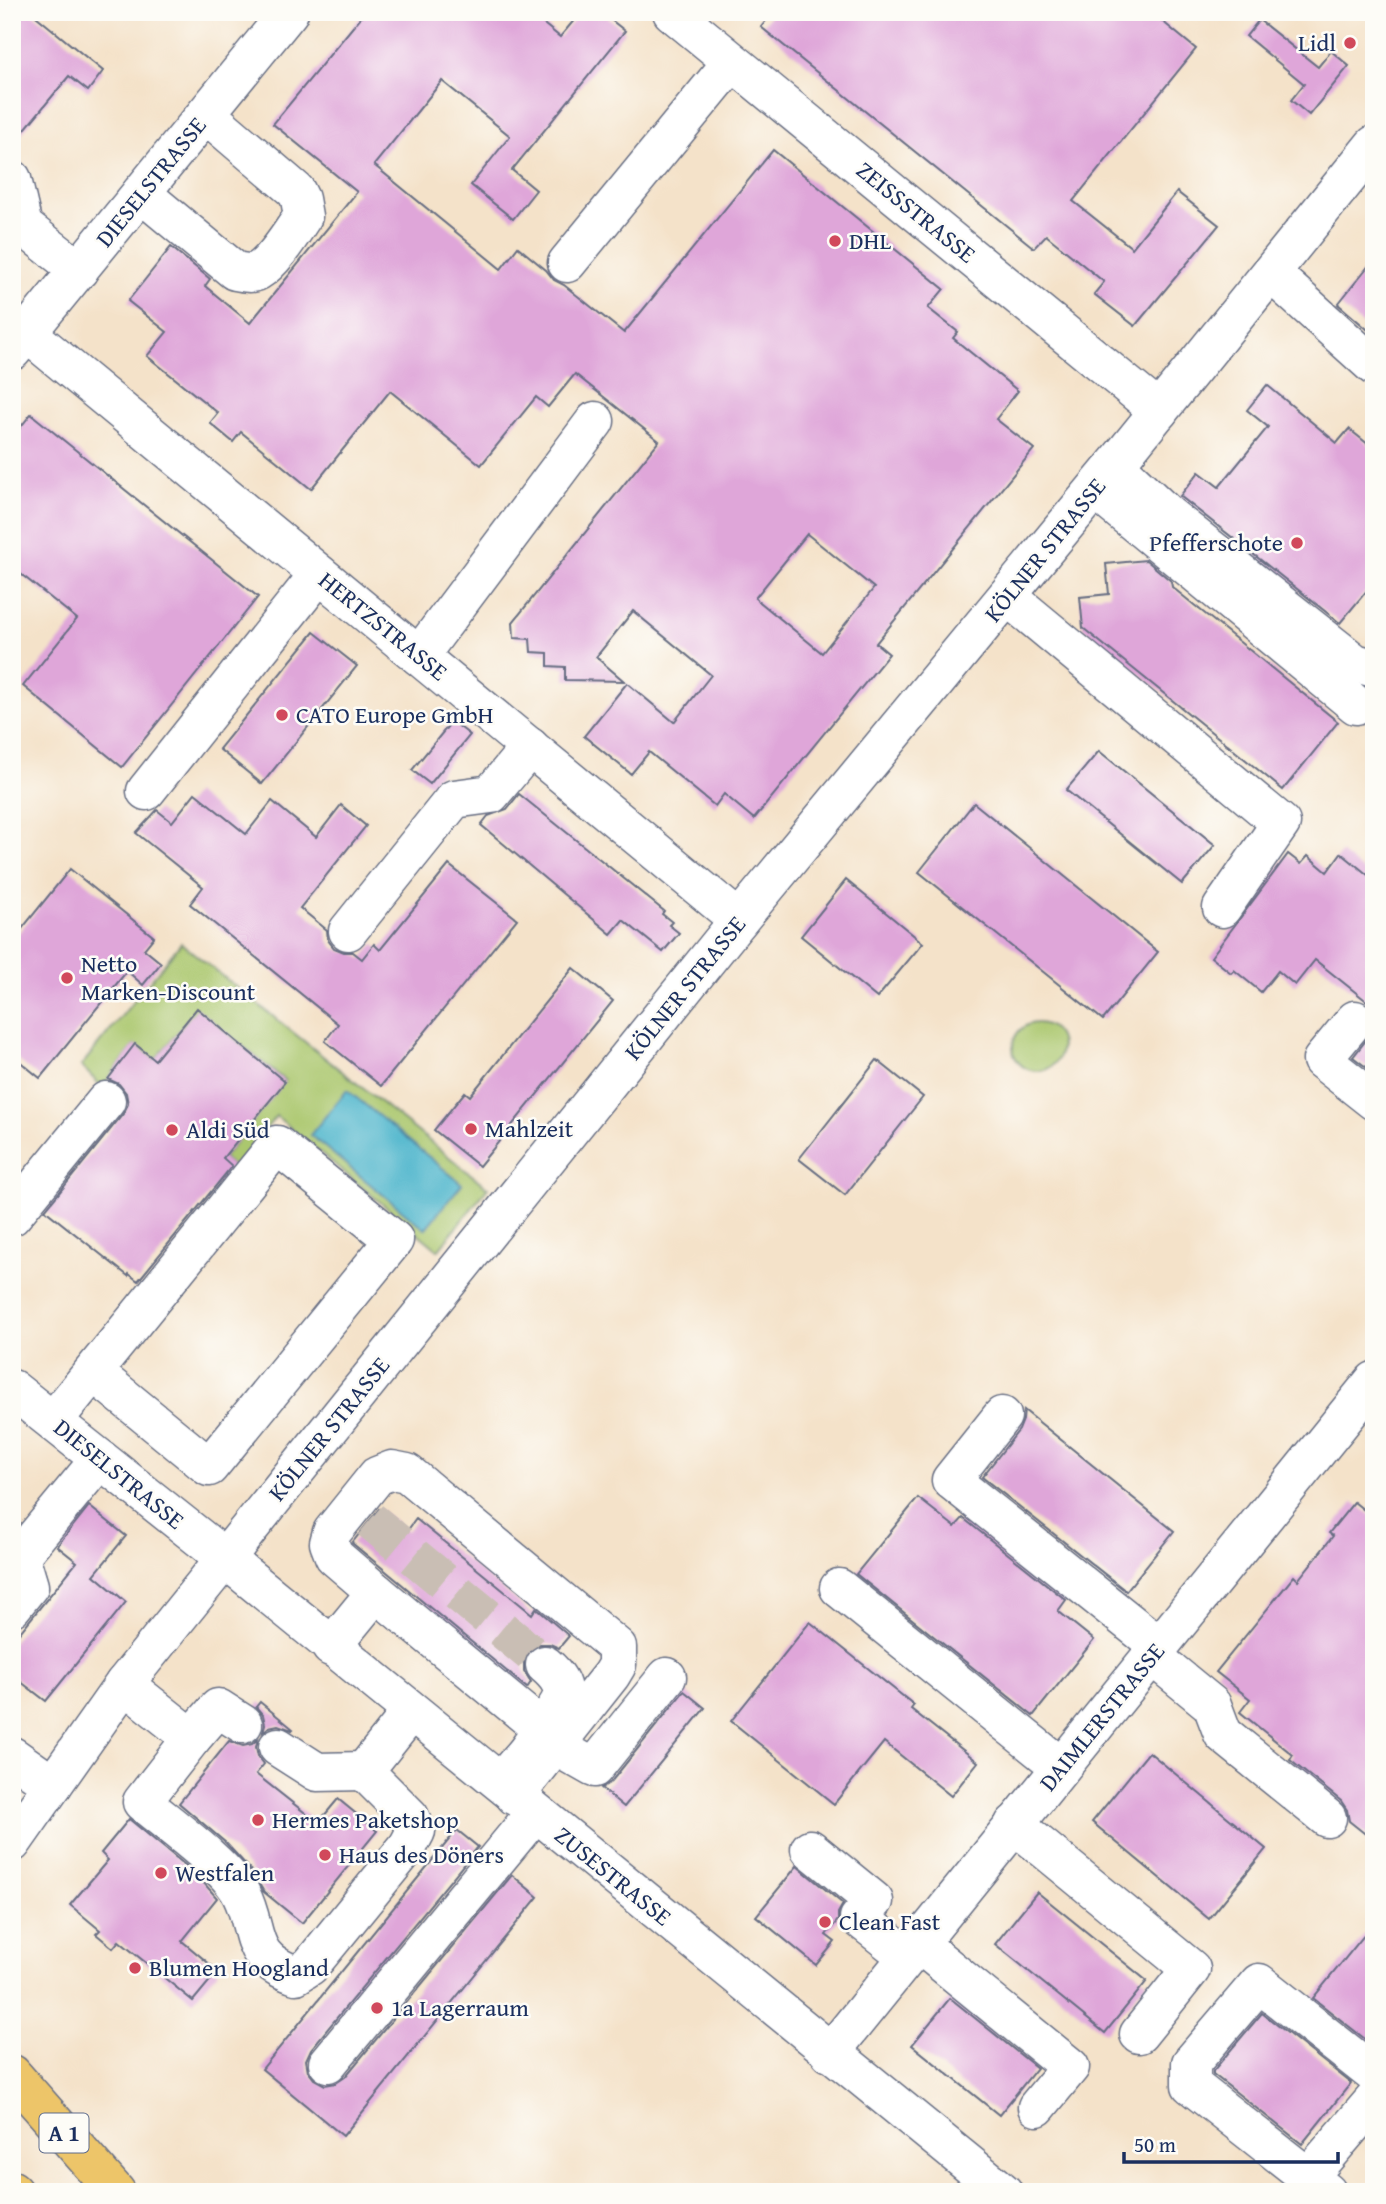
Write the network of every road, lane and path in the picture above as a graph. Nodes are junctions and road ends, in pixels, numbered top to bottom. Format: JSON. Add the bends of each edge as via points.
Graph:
{"nodes":[{"id":1,"x":289,"y":12,"type":"edge"},
{"id":2,"x":672,"y":12,"type":"edge"},
{"id":3,"x":732,"y":62,"type":"junction"},
{"id":4,"x":206,"y":114,"type":"junction"},
{"id":5,"x":1374,"y":145,"type":"edge"},
{"id":6,"x":12,"y":179,"type":"edge"},
{"id":7,"x":141,"y":193,"type":"junction"},
{"id":8,"x":567,"y":263,"type":"dead end"},
{"id":9,"x":79,"y":270,"type":"junction"},
{"id":10,"x":1271,"y":273,"type":"junction"},
{"id":11,"x":20,"y":342,"type":"edge"},
{"id":12,"x":1374,"y":366,"type":"edge"},
{"id":13,"x":1159,"y":411,"type":"junction"},
{"id":14,"x":595,"y":421,"type":"dead end"},
{"id":15,"x":1105,"y":477,"type":"junction"},
{"id":16,"x":319,"y":573,"type":"junction"},
{"id":17,"x":1007,"y":596,"type":"junction"},
{"id":18,"x":419,"y":656,"type":"junction"},
{"id":19,"x":1374,"y":668,"type":"edge"},
{"id":20,"x":1356,"y":705,"type":"dead end"},
{"id":21,"x":530,"y":747,"type":"junction"},
{"id":22,"x":146,"y":791,"type":"dead end"},
{"id":23,"x":1222,"y":908,"type":"dead end"},
{"id":24,"x":739,"y":920,"type":"junction"},
{"id":25,"x":348,"y":931,"type":"dead end"},
{"id":26,"x":1355,"y":1020,"type":"dead end"},
{"id":27,"x":106,"y":1101,"type":"dead end"},
{"id":28,"x":1374,"y":1101,"type":"edge"},
{"id":29,"x":12,"y":1216,"type":"edge"},
{"id":30,"x":93,"y":1372,"type":"junction"},
{"id":31,"x":12,"y":1389,"type":"edge"},
{"id":32,"x":1369,"y":1395,"type":"edge"},
{"id":33,"x":1002,"y":1416,"type":"dead end"},
{"id":34,"x":77,"y":1441,"type":"junction"},
{"id":35,"x":12,"y":1528,"type":"edge"},
{"id":36,"x":225,"y":1560,"type":"junction"},
{"id":37,"x":839,"y":1588,"type":"dead end"},
{"id":38,"x":376,"y":1592,"type":"junction"},
{"id":39,"x":12,"y":1607,"type":"edge"},
{"id":40,"x":331,"y":1647,"type":"junction"},
{"id":41,"x":1155,"y":1651,"type":"junction"},
{"id":42,"x":545,"y":1665,"type":"tunnel mouth"},
{"id":43,"x":667,"y":1676,"type":"dead end"},
{"id":44,"x":124,"y":1684,"type":"junction"},
{"id":45,"x":411,"y":1712,"type":"junction"},
{"id":46,"x":243,"y":1724,"type":"dead end"},
{"id":47,"x":192,"y":1738,"type":"junction"},
{"id":48,"x":547,"y":1739,"type":"junction"},
{"id":49,"x":278,"y":1747,"type":"dead end"},
{"id":50,"x":12,"y":1756,"type":"edge"},
{"id":51,"x":1061,"y":1767,"type":"junction"},
{"id":52,"x":364,"y":1771,"type":"junction"},
{"id":53,"x":53,"y":1785,"type":"junction"},
{"id":54,"x":517,"y":1798,"type":"junction"},
{"id":55,"x":1327,"y":1818,"type":"dead end"},
{"id":56,"x":1014,"y":1824,"type":"junction"},
{"id":57,"x":12,"y":1843,"type":"edge"},
{"id":58,"x":810,"y":1849,"type":"dead end"},
{"id":59,"x":913,"y":1950,"type":"junction"},
{"id":60,"x":1139,"y":2034,"type":"dead end"},
{"id":61,"x":830,"y":2053,"type":"junction"},
{"id":62,"x":328,"y":2063,"type":"dead end"},
{"id":63,"x":12,"y":2074,"type":"edge"},
{"id":64,"x":1374,"y":2074,"type":"edge"},
{"id":65,"x":1374,"y":2100,"type":"edge"},
{"id":66,"x":1037,"y":2108,"type":"dead end"},
{"id":67,"x":1318,"y":2184,"type":"edge"},
{"id":68,"x":116,"y":2192,"type":"edge"},
{"id":69,"x":1003,"y":2192,"type":"edge"}],
"edges":[{"from":1,"to":4,"type":"street","name":"DIESELSTRASSE"},
{"from":2,"to":3,"type":"street","name":"ZEISSSTRASSE"},
{"from":3,"to":8,"type":"street"},
{"from":3,"to":13,"type":"street","name":"ZEISSSTRASSE"},
{"from":4,"to":7,"type":"street","name":"DIESELSTRASSE"},
{"from":4,"to":7,"type":"street","via":[[296,191],[303,216],[286,239],[258,271],[235,271]]},
{"from":5,"to":10,"type":"street","name":"KÖLNER STRASSE"},
{"from":6,"to":9,"type":"street","via":[[23,226]]},
{"from":7,"to":9,"type":"street","name":"DIESELSTRASSE"},
{"from":9,"to":11,"type":"street","name":"DIESELSTRASSE"},
{"from":10,"to":12,"type":"street"},
{"from":10,"to":13,"type":"street","name":"KÖLNER STRASSE"},
{"from":11,"to":16,"type":"street","name":"HERTZSTRASSE"},
{"from":13,"to":15,"type":"street","name":"KÖLNER STRASSE"},
{"from":14,"to":18,"type":"street"},
{"from":15,"to":17,"type":"street","name":"KÖLNER STRASSE"},
{"from":15,"to":19,"type":"street","via":[[1169,516],[1354,663]]},
{"from":15,"to":20,"type":"street"},
{"from":16,"to":18,"type":"street","name":"HERTZSTRASSE"},
{"from":16,"to":22,"type":"street"},
{"from":17,"to":23,"type":"street","via":[[1281,823]]},
{"from":17,"to":24,"type":"street","name":"KÖLNER STRASSE"},
{"from":18,"to":21,"type":"street","name":"HERTZSTRASSE"},
{"from":21,"to":24,"type":"street","name":"HERTZSTRASSE"},
{"from":21,"to":25,"type":"street","via":[[491,794],[454,799]]},
{"from":24,"to":36,"type":"street","name":"KÖLNER STRASSE"},
{"from":26,"to":28,"type":"street","via":[[1322,1060]]},
{"from":27,"to":29,"type":"street"},
{"from":30,"to":30,"type":"street","via":[[277,1145],[394,1240],[209,1466]]},
{"from":30,"to":34,"type":"street"},
{"from":31,"to":34,"type":"street","name":"DIESELSTRASSE"},
{"from":32,"to":41,"type":"street","name":"DAIMLERSTRASSE"},
{"from":33,"to":41,"type":"street","via":[[951,1480]]},
{"from":34,"to":35,"type":"street"},
{"from":34,"to":36,"type":"street","name":"DIESELSTRASSE"},
{"from":34,"to":39,"type":"street","via":[[20,1556],[29,1586]]},
{"from":36,"to":40,"type":"street","name":"ZUSESTRASSE"},
{"from":36,"to":44,"type":"street","name":"KÖLNER STRASSE"},
{"from":37,"to":51,"type":"street"},
{"from":38,"to":40,"type":"street"},
{"from":38,"to":48,"type":"street","via":[[535,1723]]},
{"from":38,"to":48,"type":"street","via":[[334,1556],[329,1543],[332,1532],[362,1513],[377,1476],[392,1470],[407,1474],[617,1647],[611,1675]]},
{"from":40,"to":45,"type":"street","name":"ZUSESTRASSE"},
{"from":41,"to":51,"type":"street","name":"DAIMLERSTRASSE"},
{"from":41,"to":55,"type":"street","via":[[1212,1705],[1223,1734]]},
{"from":42,"to":48,"type":"street","via":[[563,1684]]},
{"from":43,"to":48,"type":"street","via":[[594,1768]]},
{"from":44,"to":47,"type":"street"},
{"from":44,"to":53,"type":"street","name":"KÖLNER STRASSE"},
{"from":45,"to":52,"type":"street"},
{"from":45,"to":54,"type":"street","name":"ZUSESTRASSE"},
{"from":46,"to":47,"type":"street","via":[[218,1708]]},
{"from":47,"to":52,"type":"street","via":[[142,1802],[225,1872],[241,1894],[258,1949],[282,1970],[296,1975],[310,1966],[416,1831],[410,1817]]},
{"from":48,"to":54,"type":"street","via":[[535,1740]]},
{"from":49,"to":52,"type":"street","via":[[317,1772]]},
{"from":50,"to":53,"type":"street"},
{"from":51,"to":56,"type":"street","name":"DAIMLERSTRASSE"},
{"from":53,"to":57,"type":"street","name":"KÖLNER STRASSE"},
{"from":54,"to":61,"type":"street","name":"ZUSESTRASSE"},
{"from":54,"to":62,"type":"street"},
{"from":56,"to":59,"type":"street","name":"DAIMLERSTRASSE"},
{"from":56,"to":60,"type":"street","via":[[1191,1969]]},
{"from":58,"to":59,"type":"street","via":[[874,1901],[859,1918]]},
{"from":59,"to":61,"type":"street","name":"DAIMLERSTRASSE"},
{"from":59,"to":66,"type":"street","via":[[1070,2067]]},
{"from":61,"to":69,"type":"street","name":"ZUSESTRASSE"},
{"from":63,"to":68,"type":"highway","number":"A 1"},
{"from":64,"to":67,"type":"street","via":[[1259,1983],[1191,2063],[1191,2085]]},
{"from":65,"to":67,"type":"street"}]}
